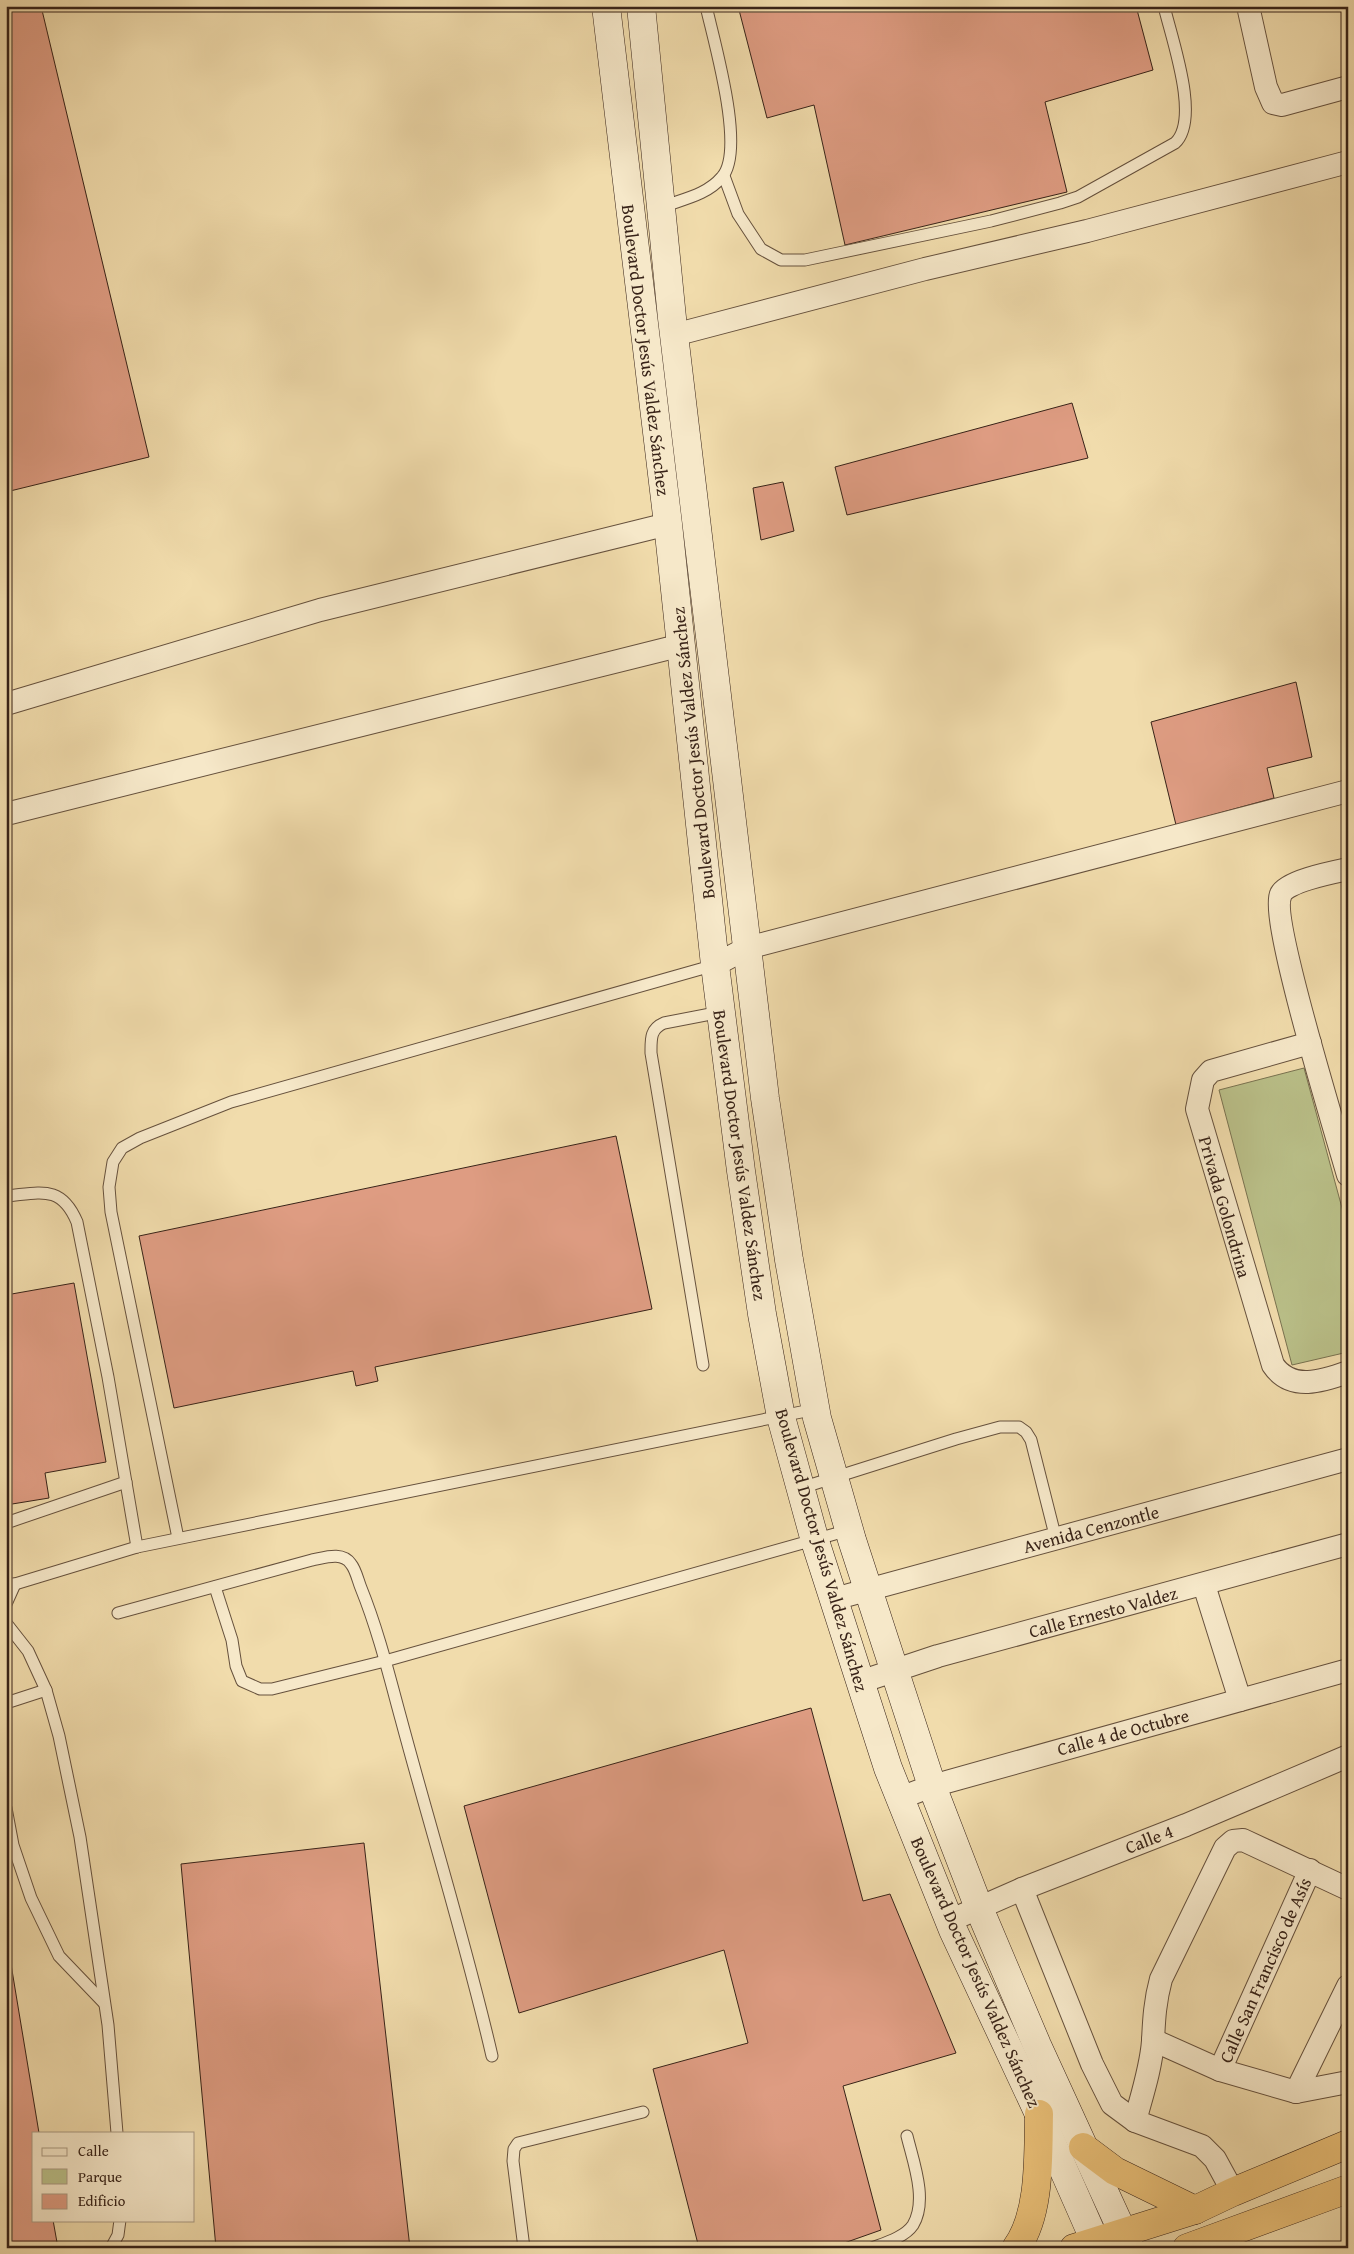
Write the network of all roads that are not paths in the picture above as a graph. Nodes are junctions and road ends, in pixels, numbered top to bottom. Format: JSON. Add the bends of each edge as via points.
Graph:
{"nodes":[{"id":1,"x":606,"y":6,"type":"edge"},
{"id":2,"x":641,"y":6,"type":"edge"},
{"id":3,"x":706,"y":6,"type":"edge"},
{"id":4,"x":1164,"y":6,"type":"edge"},
{"id":5,"x":1248,"y":6,"type":"edge"},
{"id":6,"x":1348,"y":87,"type":"edge"},
{"id":7,"x":1348,"y":162,"type":"edge"},
{"id":8,"x":724,"y":176,"type":"junction"},
{"id":9,"x":660,"y":208,"type":"junction"},
{"id":10,"x":674,"y":335,"type":"junction"},
{"id":11,"x":668,"y":524,"type":"junction"},
{"id":12,"x":682,"y":645,"type":"junction"},
{"id":13,"x":6,"y":704,"type":"edge"},
{"id":14,"x":1348,"y":791,"type":"edge"},
{"id":15,"x":6,"y":814,"type":"edge"},
{"id":16,"x":1348,"y":869,"type":"edge"},
{"id":17,"x":747,"y":948,"type":"junction"},
{"id":18,"x":715,"y":966,"type":"junction"},
{"id":19,"x":721,"y":1012,"type":"junction"},
{"id":20,"x":1310,"y":1043,"type":"junction"},
{"id":21,"x":1348,"y":1175,"type":"edge"},
{"id":22,"x":6,"y":1196,"type":"edge"},
{"id":23,"x":703,"y":1365,"type":"dead end"},
{"id":24,"x":1348,"y":1372,"type":"edge"},
{"id":25,"x":816,"y":1409,"type":"junction"},
{"id":26,"x":781,"y":1417,"type":"junction"},
{"id":27,"x":1348,"y":1459,"type":"edge"},
{"id":28,"x":834,"y":1478,"type":"junction"},
{"id":29,"x":126,"y":1482,"type":"junction"},
{"id":30,"x":801,"y":1488,"type":"junction"},
{"id":31,"x":6,"y":1524,"type":"edge"},
{"id":32,"x":849,"y":1530,"type":"junction"},
{"id":33,"x":178,"y":1538,"type":"junction"},
{"id":34,"x":1056,"y":1539,"type":"junction"},
{"id":35,"x":815,"y":1540,"type":"junction"},
{"id":36,"x":1348,"y":1544,"type":"edge"},
{"id":37,"x":137,"y":1546,"type":"junction"},
{"id":38,"x":11,"y":1584,"type":"edge"},
{"id":39,"x":1204,"y":1585,"type":"junction"},
{"id":40,"x":216,"y":1587,"type":"junction"},
{"id":41,"x":868,"y":1589,"type":"junction"},
{"id":42,"x":834,"y":1599,"type":"junction"},
{"id":43,"x":6,"y":1604,"type":"edge"},
{"id":44,"x":118,"y":1613,"type":"dead end"},
{"id":45,"x":6,"y":1623,"type":"edge"},
{"id":46,"x":385,"y":1661,"type":"junction"},
{"id":47,"x":1348,"y":1670,"type":"edge"},
{"id":48,"x":894,"y":1671,"type":"junction"},
{"id":49,"x":860,"y":1682,"type":"junction"},
{"id":50,"x":46,"y":1690,"type":"junction"},
{"id":51,"x":1240,"y":1700,"type":"junction"},
{"id":52,"x":6,"y":1703,"type":"edge"},
{"id":53,"x":1348,"y":1756,"type":"edge"},
{"id":54,"x":932,"y":1786,"type":"junction"},
{"id":55,"x":900,"y":1798,"type":"junction"},
{"id":56,"x":6,"y":1808,"type":"edge"},
{"id":57,"x":1310,"y":1870,"type":"junction"},
{"id":58,"x":1348,"y":1888,"type":"edge"},
{"id":59,"x":1022,"y":1889,"type":"junction"},
{"id":60,"x":979,"y":1908,"type":"junction"},
{"id":61,"x":949,"y":1920,"type":"junction"},
{"id":62,"x":1348,"y":1986,"type":"edge"},
{"id":63,"x":104,"y":2003,"type":"junction"},
{"id":64,"x":1153,"y":2040,"type":"junction"},
{"id":65,"x":492,"y":2056,"type":"dead end"},
{"id":66,"x":1220,"y":2070,"type":"junction"},
{"id":67,"x":1348,"y":2082,"type":"edge"},
{"id":68,"x":1296,"y":2092,"type":"junction"},
{"id":69,"x":643,"y":2112,"type":"dead end"},
{"id":70,"x":1039,"y":2114,"type":"junction"},
{"id":71,"x":1135,"y":2121,"type":"junction"},
{"id":72,"x":117,"y":2132,"type":"edge"},
{"id":73,"x":906,"y":2136,"type":"dead end"},
{"id":74,"x":1348,"y":2144,"type":"edge"},
{"id":75,"x":1083,"y":2147,"type":"junction"},
{"id":76,"x":1348,"y":2189,"type":"edge"},
{"id":77,"x":1234,"y":2192,"type":"junction"},
{"id":78,"x":1195,"y":2210,"type":"junction"},
{"id":79,"x":120,"y":2222,"type":"edge"},
{"id":80,"x":1248,"y":2224,"type":"junction"},
{"id":81,"x":1126,"y":2240,"type":"edge"},
{"id":82,"x":1089,"y":2245,"type":"edge"},
{"id":83,"x":111,"y":2248,"type":"edge"},
{"id":84,"x":524,"y":2248,"type":"edge"},
{"id":85,"x":872,"y":2248,"type":"edge"},
{"id":86,"x":1016,"y":2248,"type":"edge"},
{"id":87,"x":1187,"y":2248,"type":"edge"},
{"id":88,"x":1217,"y":2248,"type":"edge"}],
"edges":[{"from":1,"to":11,"type":"main road","name":"Boulevard Doctor Jesús Valdez Sánchez"},
{"from":2,"to":9,"type":"main road","name":"Boulevard Doctor Jesús Valdez Sánchez"},
{"from":3,"to":8,"type":"lane","via":[[732,137],[731,157]]},
{"from":4,"to":8,"type":"lane","via":[[1185,98],[1182,134],[1175,143],[1078,197],[991,221],[822,258],[790,261],[761,249],[745,227]]},
{"from":5,"to":6,"type":"street","via":[[1273,103],[1282,105]]},
{"from":7,"to":10,"type":"street"},
{"from":8,"to":9,"type":"lane","via":[[708,190]]},
{"from":9,"to":10,"type":"main road","name":"Boulevard Doctor Jesús Valdez Sánchez"},
{"from":10,"to":17,"type":"main road","name":"Boulevard Doctor Jesús Valdez Sánchez"},
{"from":11,"to":12,"type":"main road","name":"Boulevard Doctor Jesús Valdez Sánchez"},
{"from":11,"to":13,"type":"street","via":[[320,610]]},
{"from":12,"to":15,"type":"street"},
{"from":12,"to":18,"type":"main road","name":"Boulevard Doctor Jesús Valdez Sánchez"},
{"from":14,"to":17,"type":"street"},
{"from":16,"to":20,"type":"street","via":[[1299,882],[1284,889],[1279,899],[1280,926]]},
{"from":17,"to":18,"type":"street"},
{"from":17,"to":25,"type":"main road","name":"Boulevard Doctor Jesús Valdez Sánchez","via":[[774,1168]]},
{"from":18,"to":19,"type":"main road","name":"Boulevard Doctor Jesús Valdez Sánchez"},
{"from":18,"to":33,"type":"lane","via":[[232,1102],[122,1148],[110,1171],[111,1212]]},
{"from":19,"to":23,"type":"lane","via":[[664,1023],[656,1027],[651,1036],[651,1053]]},
{"from":19,"to":26,"type":"main road","name":"Boulevard Doctor Jesús Valdez Sánchez","via":[[750,1239]]},
{"from":20,"to":21,"type":"street"},
{"from":20,"to":24,"type":"street","name":"Privada Golondrina","via":[[1211,1071],[1203,1080],[1197,1109],[1273,1365],[1283,1376],[1301,1381],[1318,1382]]},
{"from":22,"to":29,"type":"lane","via":[[51,1194],[71,1207],[78,1222]]},
{"from":25,"to":26,"type":"lane"},
{"from":25,"to":28,"type":"main road","name":"Boulevard Doctor Jesús Valdez Sánchez"},
{"from":26,"to":30,"type":"main road","name":"Boulevard Doctor Jesús Valdez Sánchez"},
{"from":26,"to":33,"type":"lane"},
{"from":27,"to":34,"type":"street","name":"Avenida Cenzontle"},
{"from":28,"to":30,"type":"lane"},
{"from":28,"to":32,"type":"main road","name":"Boulevard Doctor Jesús Valdez Sánchez"},
{"from":28,"to":34,"type":"lane","via":[[956,1438],[1014,1426],[1026,1432],[1031,1440]]},
{"from":29,"to":31,"type":"lane"},
{"from":29,"to":37,"type":"lane"},
{"from":30,"to":35,"type":"main road","name":"Boulevard Doctor Jesús Valdez Sánchez"},
{"from":32,"to":35,"type":"lane"},
{"from":32,"to":41,"type":"main road","name":"Boulevard Doctor Jesús Valdez Sánchez"},
{"from":33,"to":37,"type":"lane"},
{"from":34,"to":41,"type":"street","name":"Avenida Cenzontle"},
{"from":35,"to":42,"type":"main road","name":"Boulevard Doctor Jesús Valdez Sánchez"},
{"from":35,"to":46,"type":"lane"},
{"from":36,"to":39,"type":"street","name":"Calle Ernesto Valdez"},
{"from":37,"to":38,"type":"lane"},
{"from":38,"to":43,"type":"lane"},
{"from":39,"to":48,"type":"street","name":"Calle Ernesto Valdez","via":[[938,1656]]},
{"from":39,"to":51,"type":"street"},
{"from":40,"to":44,"type":"lane"},
{"from":40,"to":46,"type":"lane","via":[[312,1560],[334,1556],[344,1558],[351,1563]]},
{"from":40,"to":46,"type":"lane","via":[[238,1673],[249,1686],[272,1689]]},
{"from":41,"to":42,"type":"street","name":"Avenida Cenzontle"},
{"from":41,"to":48,"type":"main road","name":"Boulevard Doctor Jesús Valdez Sánchez"},
{"from":42,"to":49,"type":"main road","name":"Boulevard Doctor Jesús Valdez Sánchez"},
{"from":45,"to":50,"type":"lane","via":[[28,1651]]},
{"from":46,"to":65,"type":"lane"},
{"from":47,"to":51,"type":"street","name":"Calle 4 de Octubre"},
{"from":48,"to":49,"type":"street","name":"Calle Ernesto Valdez"},
{"from":48,"to":54,"type":"main road","name":"Boulevard Doctor Jesús Valdez Sánchez"},
{"from":49,"to":55,"type":"main road","name":"Boulevard Doctor Jesús Valdez Sánchez"},
{"from":50,"to":52,"type":"lane"},
{"from":50,"to":63,"type":"lane","via":[[80,1837]]},
{"from":51,"to":54,"type":"street","name":"Calle 4 de Octubre"},
{"from":53,"to":59,"type":"street","name":"Calle 4","via":[[1186,1825]]},
{"from":54,"to":55,"type":"street","name":"Calle 4 de Octubre"},
{"from":54,"to":60,"type":"main road","name":"Boulevard Doctor Jesús Valdez Sánchez"},
{"from":55,"to":61,"type":"main road","name":"Boulevard Doctor Jesús Valdez Sánchez"},
{"from":56,"to":63,"type":"lane","via":[[13,1846],[31,1898],[60,1956]]},
{"from":57,"to":58,"type":"street"},
{"from":57,"to":64,"type":"street","via":[[1237,1840],[1224,1848],[1161,1979],[1155,2002]]},
{"from":57,"to":66,"type":"street","name":"Calle San Francisco de Asís"},
{"from":59,"to":60,"type":"street","name":"Calle 4"},
{"from":59,"to":71,"type":"street","via":[[1104,2091],[1112,2104]]},
{"from":60,"to":61,"type":"street","name":"Calle 4"},
{"from":60,"to":75,"type":"main road","name":"Boulevard Doctor Jesús Valdez Sánchez"},
{"from":61,"to":70,"type":"main road","name":"Boulevard Doctor Jesús Valdez Sánchez"},
{"from":62,"to":68,"type":"street"},
{"from":63,"to":72,"type":"lane"},
{"from":64,"to":66,"type":"street"},
{"from":64,"to":71,"type":"street","via":[[1147,2079]]},
{"from":66,"to":68,"type":"street"},
{"from":67,"to":68,"type":"street"},
{"from":69,"to":84,"type":"lane","via":[[518,2143],[513,2161]]},
{"from":70,"to":82,"type":"main road","name":"Boulevard Doctor Jesús Valdez Sánchez"},
{"from":70,"to":86,"type":"highway","via":[[1032,2210],[1026,2232]]},
{"from":71,"to":77,"type":"street","via":[[1202,2146],[1215,2159]]},
{"from":73,"to":85,"type":"lane","via":[[918,2181],[916,2217],[905,2233]]},
{"from":74,"to":77,"type":"highway"},
{"from":75,"to":78,"type":"highway","via":[[1114,2171]]},
{"from":75,"to":81,"type":"main road","name":"Boulevard Doctor Jesús Valdez Sánchez"},
{"from":76,"to":80,"type":"highway"},
{"from":77,"to":78,"type":"highway"},
{"from":78,"to":81,"type":"highway"},
{"from":79,"to":83,"type":"lane"},
{"from":80,"to":87,"type":"highway"},
{"from":80,"to":88,"type":"highway"},
{"from":81,"to":82,"type":"highway"}]}
